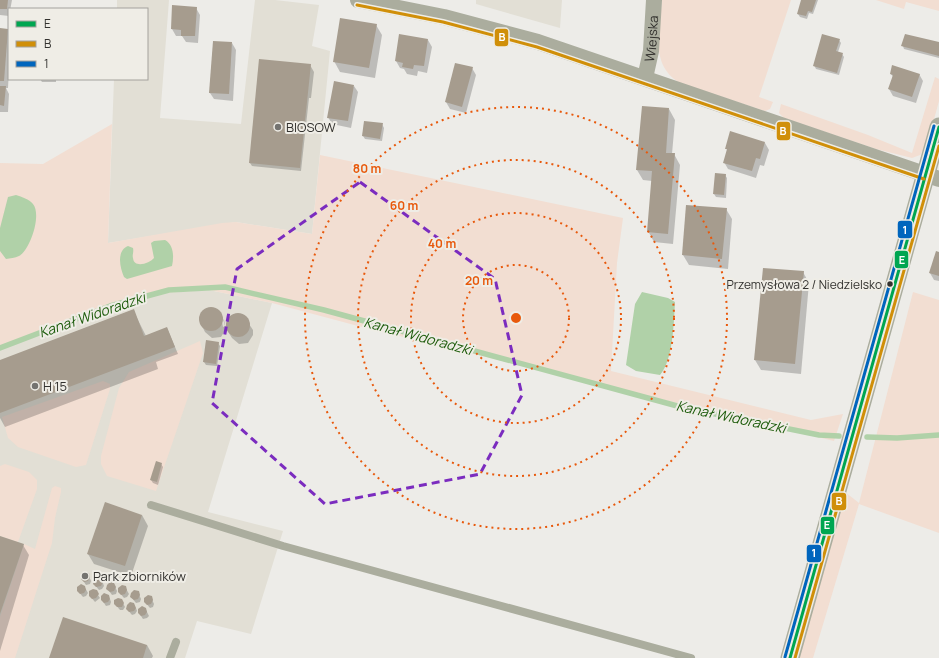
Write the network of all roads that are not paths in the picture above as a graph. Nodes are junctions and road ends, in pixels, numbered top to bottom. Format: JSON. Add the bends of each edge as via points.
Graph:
{"nodes":[{"id":1,"x":358,"y":0,"type":"edge"},
{"id":2,"x":654,"y":0,"type":"edge"},
{"id":3,"x":645,"y":78,"type":"junction"},
{"id":4,"x":939,"y":127,"type":"edge"},
{"id":5,"x":932,"y":176,"type":"edge"},
{"id":6,"x":151,"y":505,"type":"dead end"},
{"id":7,"x":176,"y":642,"type":"dead end"},
{"id":8,"x":170,"y":658,"type":"edge"},
{"id":9,"x":691,"y":658,"type":"edge"},
{"id":10,"x":790,"y":658,"type":"edge"}],
"edges":[{"from":1,"to":3,"type":"street","via":[[444,17],[538,42]]},
{"from":2,"to":3,"type":"street","name":"Wiejska"},
{"from":3,"to":5,"type":"street"},
{"from":4,"to":5,"type":"street"},
{"from":5,"to":10,"type":"street"},
{"from":6,"to":9,"type":"lane","via":[[283,546]]},
{"from":7,"to":8,"type":"lane"}]}
